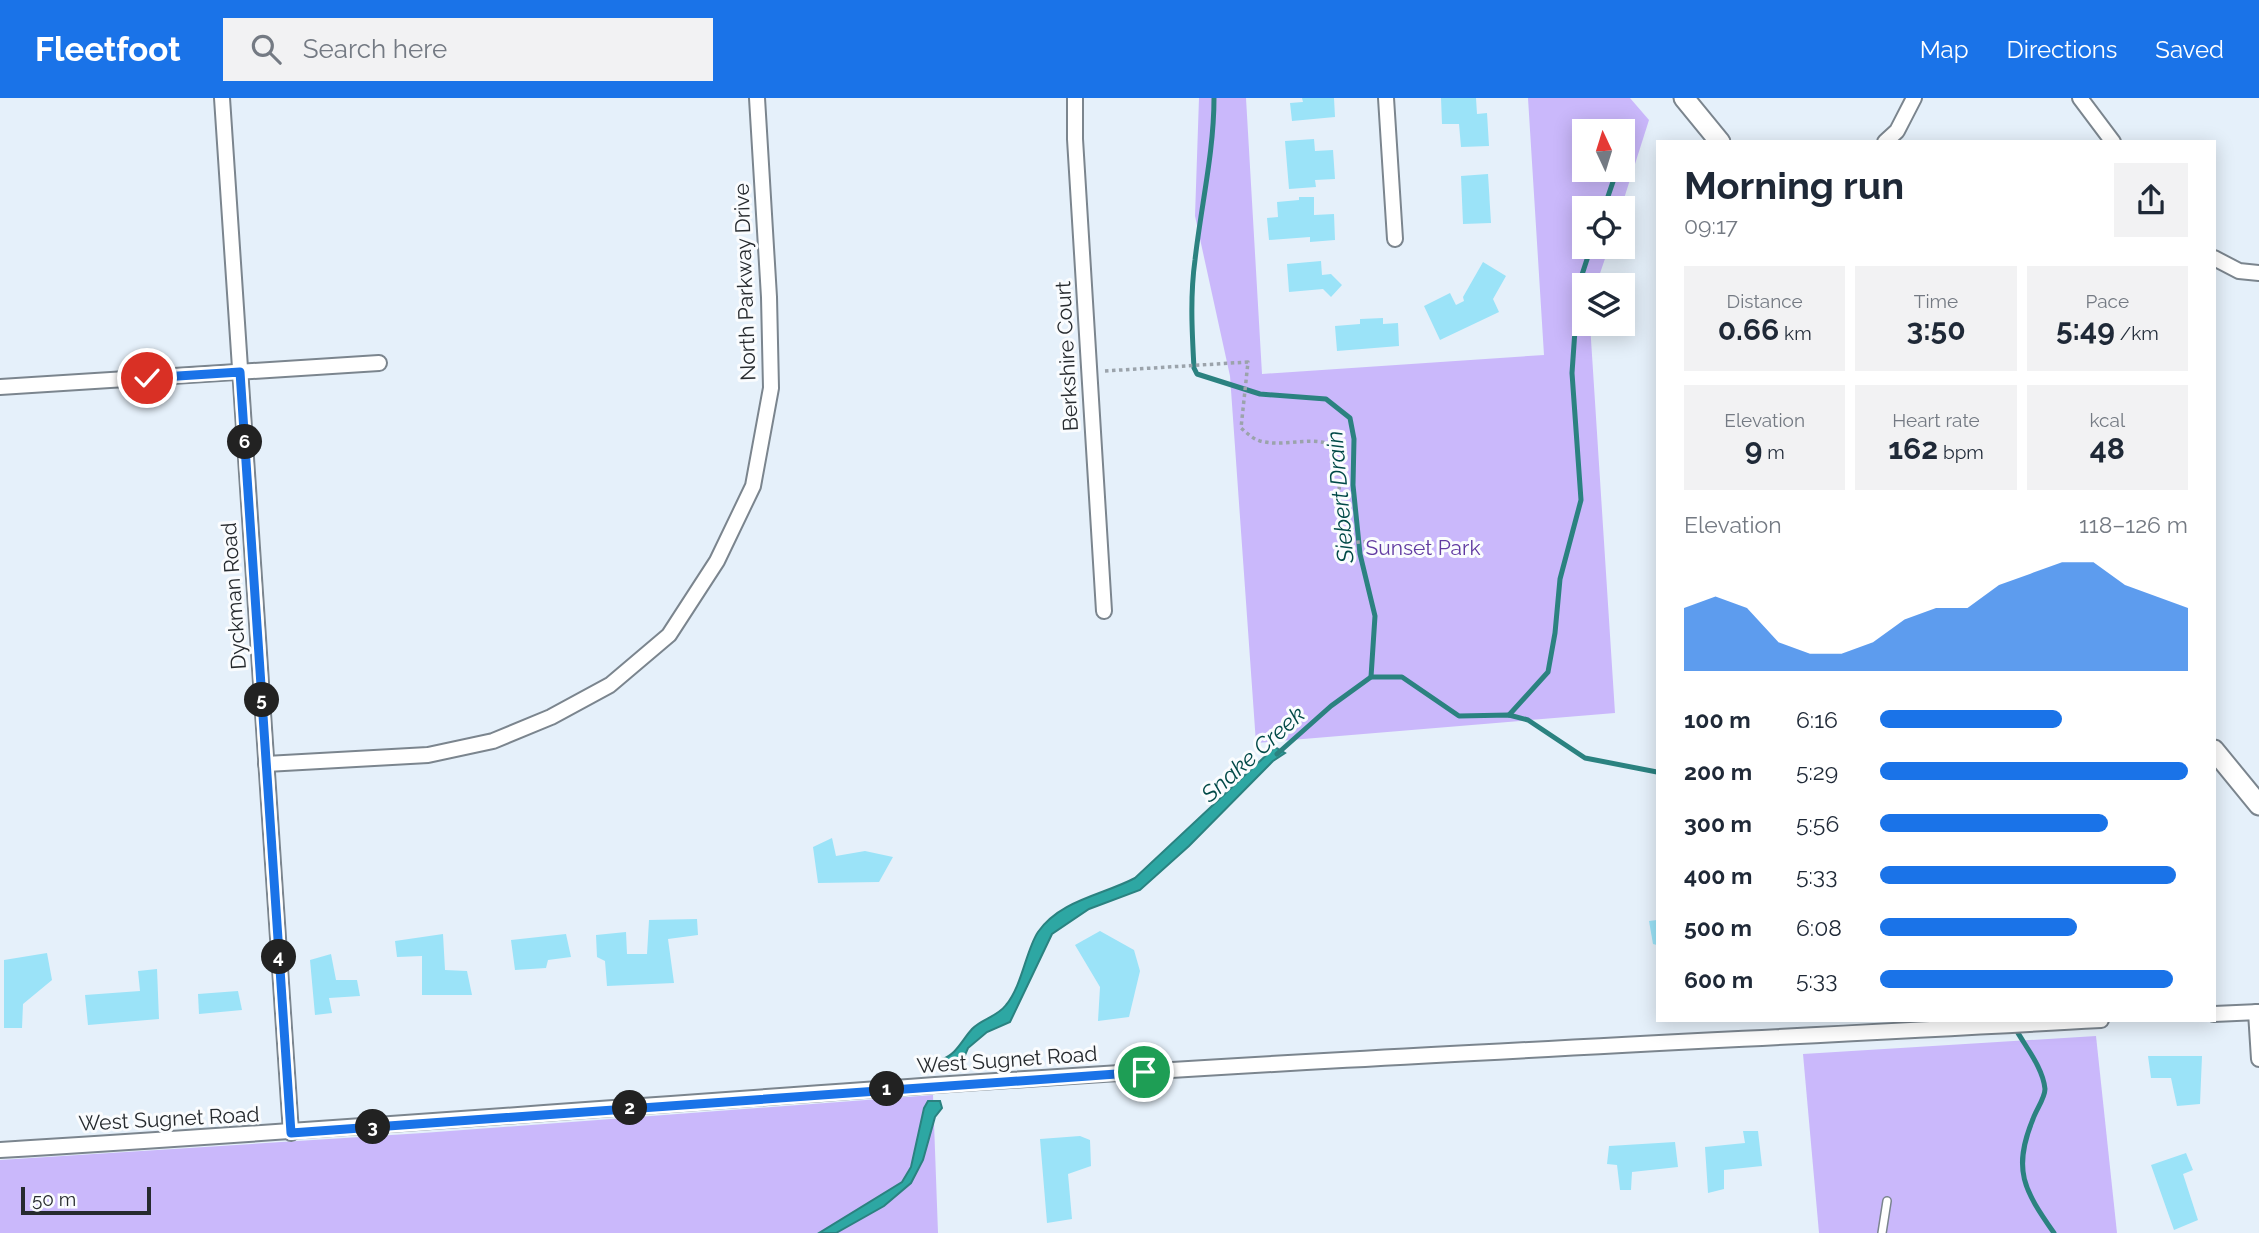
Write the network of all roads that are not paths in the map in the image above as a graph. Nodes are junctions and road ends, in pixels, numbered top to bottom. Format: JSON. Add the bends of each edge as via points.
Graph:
{"nodes":[{"id":1,"x":222,"y":98,"type":"edge"},
{"id":2,"x":757,"y":98,"type":"edge"},
{"id":3,"x":1075,"y":98,"type":"edge"},
{"id":4,"x":1386,"y":98,"type":"edge"},
{"id":5,"x":1684,"y":98,"type":"edge"},
{"id":6,"x":1914,"y":98,"type":"edge"},
{"id":7,"x":2080,"y":98,"type":"edge"},
{"id":8,"x":1718,"y":140,"type":"edge"},
{"id":9,"x":1887,"y":140,"type":"edge"},
{"id":10,"x":2112,"y":140,"type":"edge"},
{"id":11,"x":1395,"y":239,"type":"dead end"},
{"id":12,"x":2216,"y":259,"type":"edge"},
{"id":13,"x":2259,"y":273,"type":"edge"},
{"id":14,"x":379,"y":363,"type":"dead end"},
{"id":15,"x":240,"y":372,"type":"junction"},
{"id":16,"x":0,"y":387,"type":"edge"},
{"id":17,"x":1104,"y":611,"type":"dead end"},
{"id":18,"x":2216,"y":752,"type":"edge"},
{"id":19,"x":266,"y":764,"type":"junction"},
{"id":20,"x":2259,"y":805,"type":"edge"},
{"id":21,"x":2258,"y":1012,"type":"edge"},
{"id":22,"x":2216,"y":1014,"type":"edge"},
{"id":23,"x":2066,"y":1022,"type":"edge"},
{"id":24,"x":2259,"y":1059,"type":"edge"},
{"id":25,"x":291,"y":1133,"type":"junction"},
{"id":26,"x":0,"y":1150,"type":"edge"},
{"id":27,"x":1888,"y":1201,"type":"dead end"},
{"id":28,"x":1882,"y":1233,"type":"edge"}],
"edges":[{"from":1,"to":15,"type":"street","name":"Dyckman Road"},
{"from":2,"to":19,"type":"street","name":"North Parkway Drive","via":[[771,388],[753,486],[717,561],[669,635],[610,685],[493,741],[428,755]]},
{"from":3,"to":17,"type":"street","name":"Berkshire Court"},
{"from":4,"to":11,"type":"street"},
{"from":5,"to":8,"type":"main road"},
{"from":6,"to":9,"type":"street"},
{"from":7,"to":10,"type":"street"},
{"from":12,"to":13,"type":"street","via":[[2239,271]]},
{"from":14,"to":15,"type":"street"},
{"from":15,"to":16,"type":"street"},
{"from":15,"to":19,"type":"street","name":"Dyckman Road"},
{"from":18,"to":20,"type":"main road"},
{"from":19,"to":25,"type":"street","name":"Dyckman Road"},
{"from":21,"to":22,"type":"street"},
{"from":21,"to":24,"type":"street"},
{"from":23,"to":25,"type":"street","name":"West Sugnet Road","via":[[951,1084]]},
{"from":25,"to":26,"type":"street","name":"West Sugnet Road"},
{"from":27,"to":28,"type":"lane"}]}
